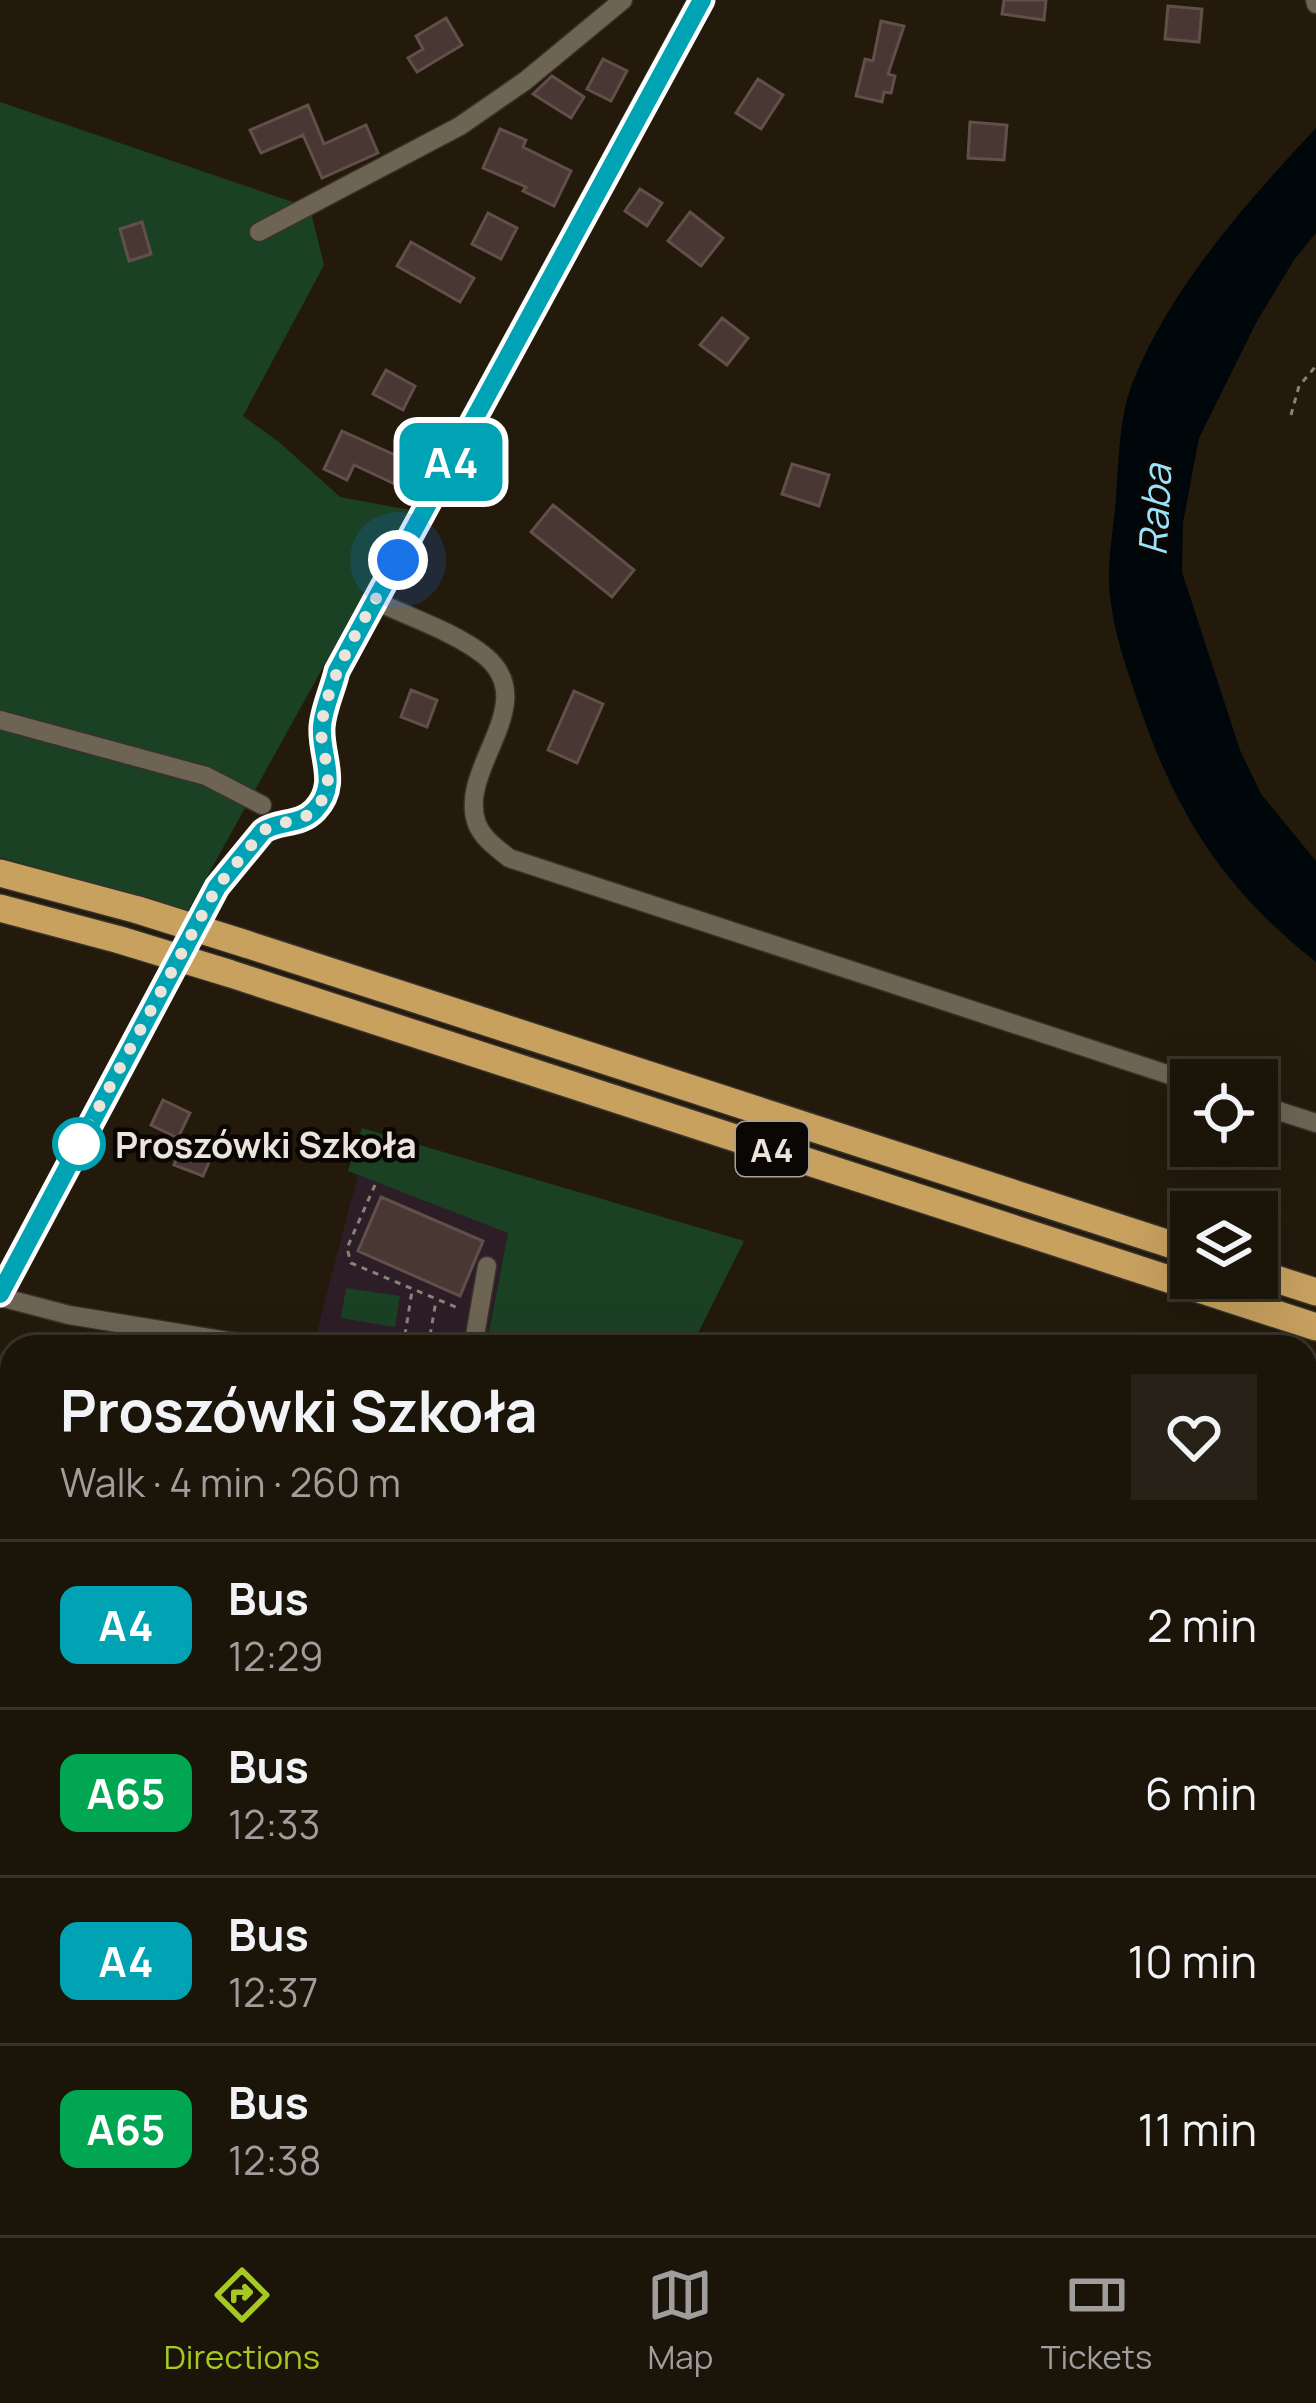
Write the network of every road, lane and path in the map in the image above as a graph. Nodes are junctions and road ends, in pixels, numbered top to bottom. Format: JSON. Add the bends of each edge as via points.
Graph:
{"nodes":[{"id":1,"x":623,"y":0,"type":"edge"},
{"id":2,"x":701,"y":0,"type":"edge"},
{"id":3,"x":259,"y":232,"type":"dead end"},
{"id":4,"x":1316,"y":366,"type":"edge"},
{"id":5,"x":1291,"y":415,"type":"dead end"},
{"id":6,"x":376,"y":601,"type":"junction"},
{"id":7,"x":0,"y":720,"type":"edge"},
{"id":8,"x":262,"y":805,"type":"dead end"},
{"id":9,"x":0,"y":873,"type":"edge"},
{"id":10,"x":0,"y":908,"type":"edge"},
{"id":11,"x":1170,"y":1075,"type":"edge"},
{"id":12,"x":1278,"y":1111,"type":"edge"},
{"id":13,"x":1316,"y":1123,"type":"edge"},
{"id":14,"x":375,"y":1185,"type":"dead end"},
{"id":15,"x":1170,"y":1244,"type":"edge"},
{"id":16,"x":488,"y":1266,"type":"dead end"},
{"id":17,"x":1278,"y":1280,"type":"edge"},
{"id":18,"x":412,"y":1289,"type":"junction"},
{"id":19,"x":1316,"y":1292,"type":"edge"},
{"id":20,"x":0,"y":1296,"type":"edge"},
{"id":21,"x":436,"y":1299,"type":"junction"},
{"id":22,"x":478,"y":1312,"type":"junction"},
{"id":23,"x":1316,"y":1327,"type":"edge"},
{"id":24,"x":190,"y":1335,"type":"edge"},
{"id":25,"x":405,"y":1335,"type":"edge"},
{"id":26,"x":430,"y":1335,"type":"edge"},
{"id":27,"x":475,"y":1335,"type":"edge"}],
"edges":[{"from":1,"to":3,"type":"street","via":[[460,126]]},
{"from":2,"to":6,"type":"main road"},
{"from":4,"to":5,"type":"path","via":[[1299,386]]},
{"from":6,"to":11,"type":"street","via":[[477,651],[505,683],[474,810],[488,841],[509,858]]},
{"from":6,"to":20,"type":"main road","via":[[337,671],[322,721],[330,774],[323,799],[306,817],[263,831],[217,887]]},
{"from":7,"to":8,"type":"street","via":[[206,776]]},
{"from":9,"to":15,"type":"highway","number":"A4","bridge":true,"via":[[246,944]]},
{"from":10,"to":23,"type":"highway","number":"A4","bridge":true,"via":[[228,973]]},
{"from":12,"to":13,"type":"street"},
{"from":14,"to":18,"type":"path","via":[[347,1249],[351,1263]]},
{"from":16,"to":22,"type":"street"},
{"from":17,"to":19,"type":"highway"},
{"from":18,"to":21,"type":"path"},
{"from":18,"to":25,"type":"path"},
{"from":20,"to":24,"type":"street"},
{"from":21,"to":22,"type":"path"},
{"from":21,"to":26,"type":"path"},
{"from":22,"to":27,"type":"street"}]}
